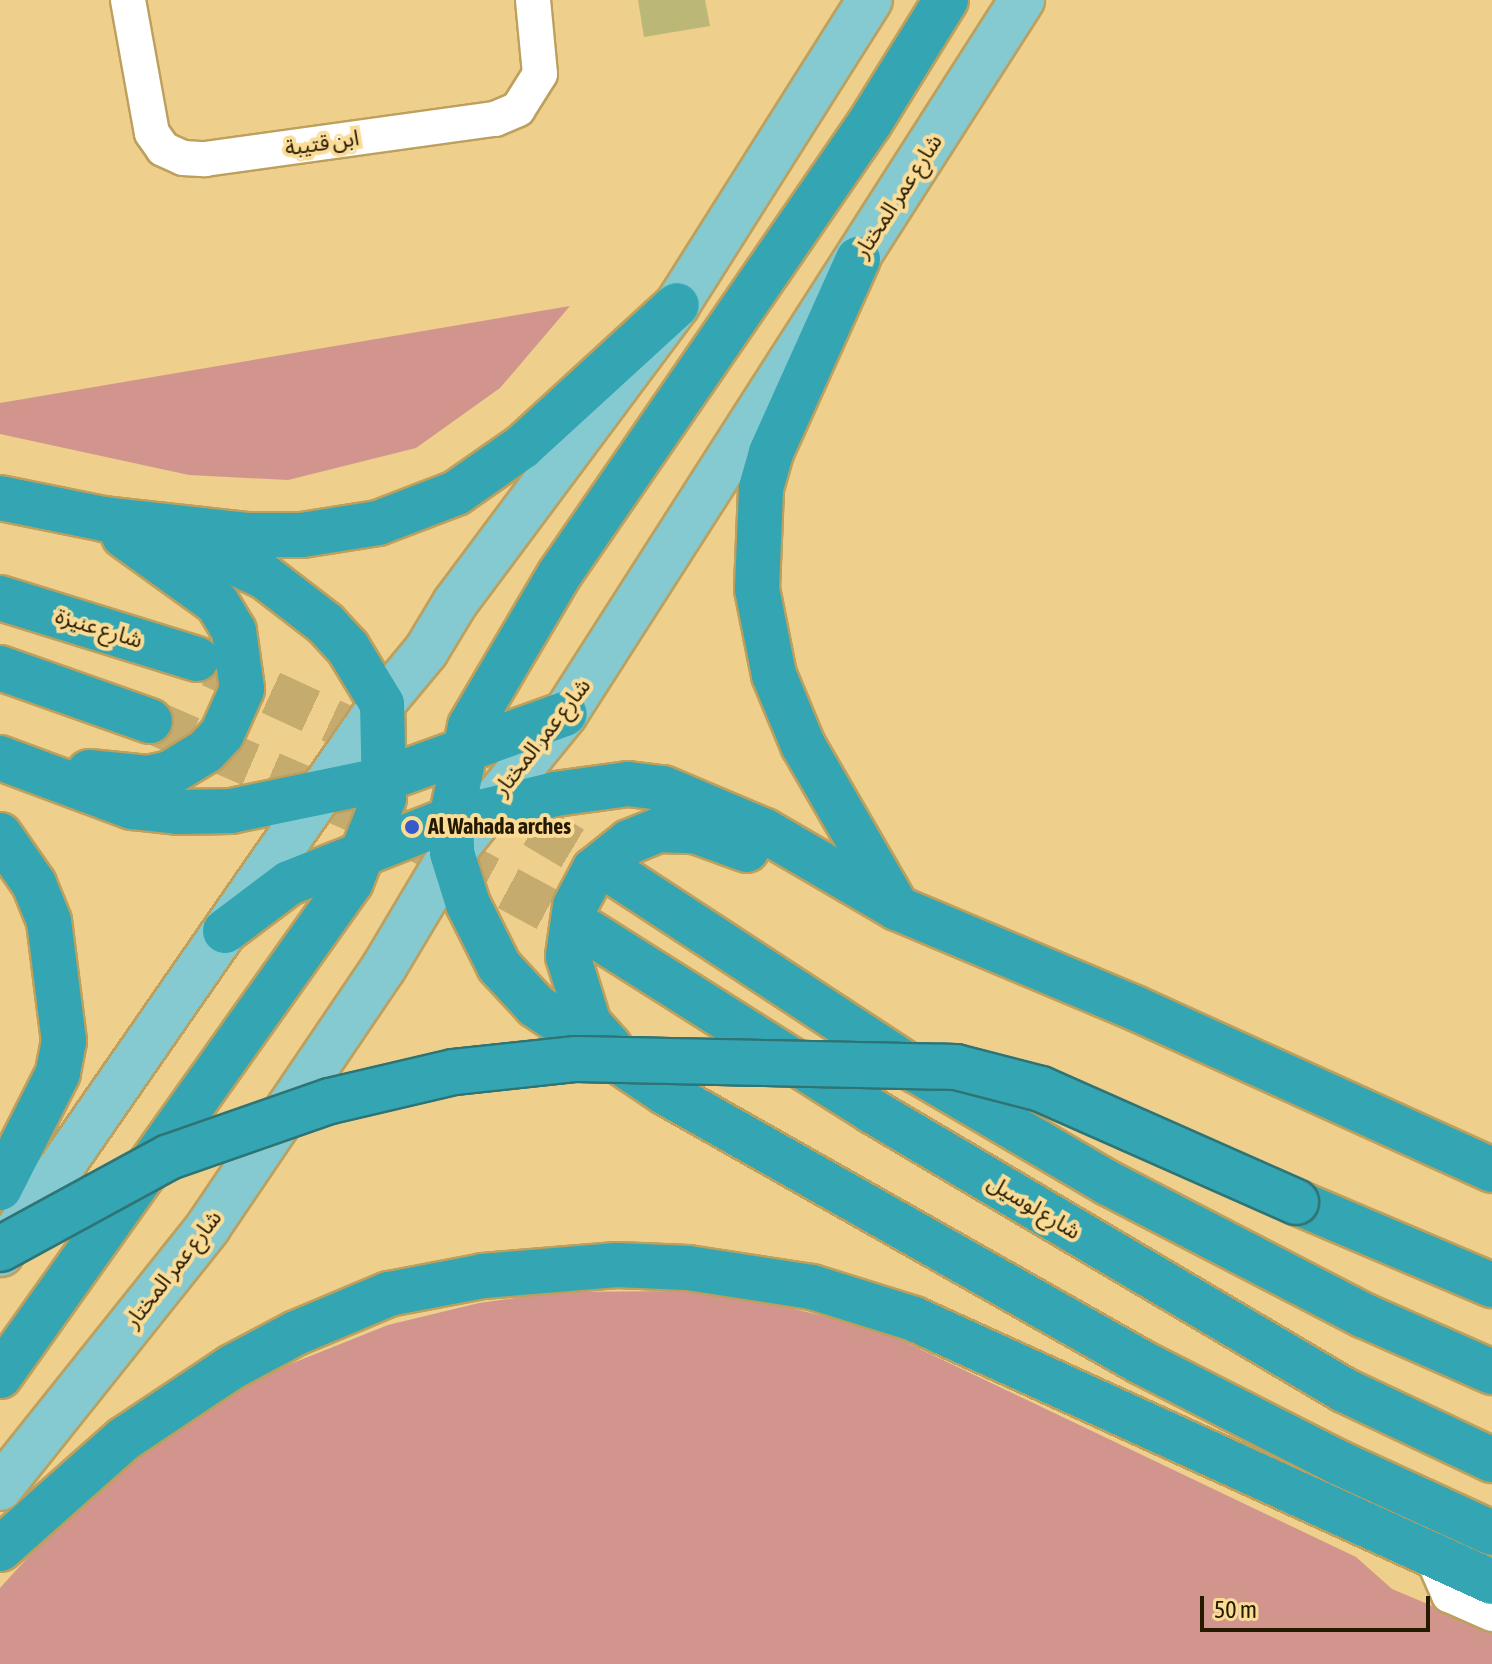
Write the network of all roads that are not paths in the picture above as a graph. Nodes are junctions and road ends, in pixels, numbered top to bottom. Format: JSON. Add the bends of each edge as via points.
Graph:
{"nodes":[{"id":1,"x":128,"y":0,"type":"edge"},
{"id":2,"x":533,"y":0,"type":"edge"},
{"id":3,"x":870,"y":0,"type":"edge"},
{"id":4,"x":946,"y":0,"type":"edge"},
{"id":5,"x":1022,"y":0,"type":"edge"},
{"id":6,"x":858,"y":259,"type":"junction"},
{"id":7,"x":677,"y":305,"type":"junction"},
{"id":8,"x":0,"y":498,"type":"edge"},
{"id":9,"x":104,"y":519,"type":"junction"},
{"id":10,"x":0,"y":598,"type":"edge"},
{"id":11,"x":197,"y":659,"type":"tunnel mouth"},
{"id":12,"x":0,"y":668,"type":"edge"},
{"id":13,"x":382,"y":704,"type":"junction"},
{"id":14,"x":565,"y":714,"type":"junction"},
{"id":15,"x":150,"y":721,"type":"tunnel mouth"},
{"id":16,"x":463,"y":755,"type":"junction"},
{"id":17,"x":10,"y":761,"type":"edge"},
{"id":18,"x":385,"y":779,"type":"junction"},
{"id":19,"x":320,"y":796,"type":"junction"},
{"id":20,"x":462,"y":827,"type":"junction"},
{"id":21,"x":0,"y":835,"type":"edge"},
{"id":22,"x":367,"y":850,"type":"junction"},
{"id":23,"x":835,"y":874,"type":"junction"},
{"id":24,"x":617,"y":875,"type":"tunnel mouth"},
{"id":25,"x":897,"y":908,"type":"junction"},
{"id":26,"x":225,"y":931,"type":"junction"},
{"id":27,"x":589,"y":932,"type":"tunnel mouth"},
{"id":28,"x":637,"y":1074,"type":"junction"},
{"id":29,"x":1492,"y":1170,"type":"edge"},
{"id":30,"x":0,"y":1188,"type":"edge"},
{"id":31,"x":0,"y":1249,"type":"edge"},
{"id":32,"x":0,"y":1256,"type":"edge"},
{"id":33,"x":1492,"y":1285,"type":"edge"},
{"id":34,"x":1492,"y":1372,"type":"edge"},
{"id":35,"x":0,"y":1376,"type":"edge"},
{"id":36,"x":1492,"y":1460,"type":"edge"},
{"id":37,"x":0,"y":1488,"type":"edge"},
{"id":38,"x":1492,"y":1533,"type":"edge"},
{"id":39,"x":0,"y":1549,"type":"edge"},
{"id":40,"x":1432,"y":1556,"type":"junction"},
{"id":41,"x":1492,"y":1582,"type":"edge"},
{"id":42,"x":1492,"y":1614,"type":"edge"}],
"edges":[{"from":1,"to":2,"type":"street","name":"ابن قتيبة","via":[[152,133],[163,149],[183,158],[205,159],[495,119],[518,109],[540,74]]},
{"from":3,"to":7,"type":"main road"},
{"from":4,"to":16,"type":"highway","via":[[869,124],[559,575],[470,726]]},
{"from":5,"to":6,"type":"main road","name":"شارع عمر المختار"},
{"from":6,"to":14,"type":"main road","name":"شارع عمر المختار"},
{"from":6,"to":25,"type":"highway","via":[[771,453],[761,489],[757,589],[774,675],[803,745]]},
{"from":7,"to":9,"type":"highway","via":[[522,447],[456,493],[415,512],[302,535],[246,535]]},
{"from":7,"to":13,"type":"main road"},
{"from":8,"to":9,"type":"highway"},
{"from":9,"to":13,"type":"highway","via":[[216,554],[301,601],[348,648]]},
{"from":9,"to":17,"type":"highway","via":[[217,603],[234,631],[242,689],[234,715],[206,751],[170,773],[135,777]]},
{"from":10,"to":11,"type":"highway","name":"شارع عنيزة"},
{"from":12,"to":15,"type":"highway"},
{"from":13,"to":18,"type":"highway"},
{"from":13,"to":19,"type":"main road"},
{"from":14,"to":16,"type":"highway"},
{"from":14,"to":20,"type":"main road","name":"شارع عمر المختار"},
{"from":16,"to":18,"type":"highway"},
{"from":16,"to":20,"type":"highway"},
{"from":17,"to":19,"type":"highway","via":[[132,807],[231,811]]},
{"from":18,"to":19,"type":"highway"},
{"from":18,"to":22,"type":"highway"},
{"from":19,"to":26,"type":"main road"},
{"from":20,"to":22,"type":"highway"},
{"from":20,"to":23,"type":"highway","via":[[628,784],[663,788],[765,831]]},
{"from":20,"to":28,"type":"highway","via":[[468,904],[499,966],[536,1006]]},
{"from":20,"to":37,"type":"main road","name":"شارع عمر المختار","via":[[384,967],[208,1227]]},
{"from":21,"to":30,"type":"highway","via":[[34,884],[49,921],[64,1041],[58,1073]]},
{"from":22,"to":26,"type":"highway","via":[[289,883]]},
{"from":22,"to":35,"type":"highway","via":[[270,1003]]},
{"from":23,"to":25,"type":"highway"},
{"from":23,"to":28,"type":"highway","via":[[695,831],[658,830],[629,842],[594,870],[575,906],[568,956],[589,1024]]},
{"from":24,"to":34,"type":"highway","via":[[917,1071],[1108,1183],[1365,1316]]},
{"from":25,"to":29,"type":"highway","via":[[1135,1008]]},
{"from":26,"to":32,"type":"main road"},
{"from":27,"to":36,"type":"highway","name":"شارع لوسيل","via":[[872,1111],[1344,1390]]},
{"from":28,"to":38,"type":"highway","via":[[1141,1362],[1351,1469]]},
{"from":31,"to":33,"type":"highway","bridge":true,"via":[[169,1157],[330,1101],[454,1072],[576,1059],[956,1067],[1041,1089]]},
{"from":39,"to":40,"type":"highway","via":[[124,1439],[232,1367],[296,1333],[389,1294],[483,1276],[617,1265],[688,1268],[812,1287],[914,1319]]},
{"from":40,"to":41,"type":"highway"},
{"from":40,"to":42,"type":"street","via":[[1449,1595]]}]}
